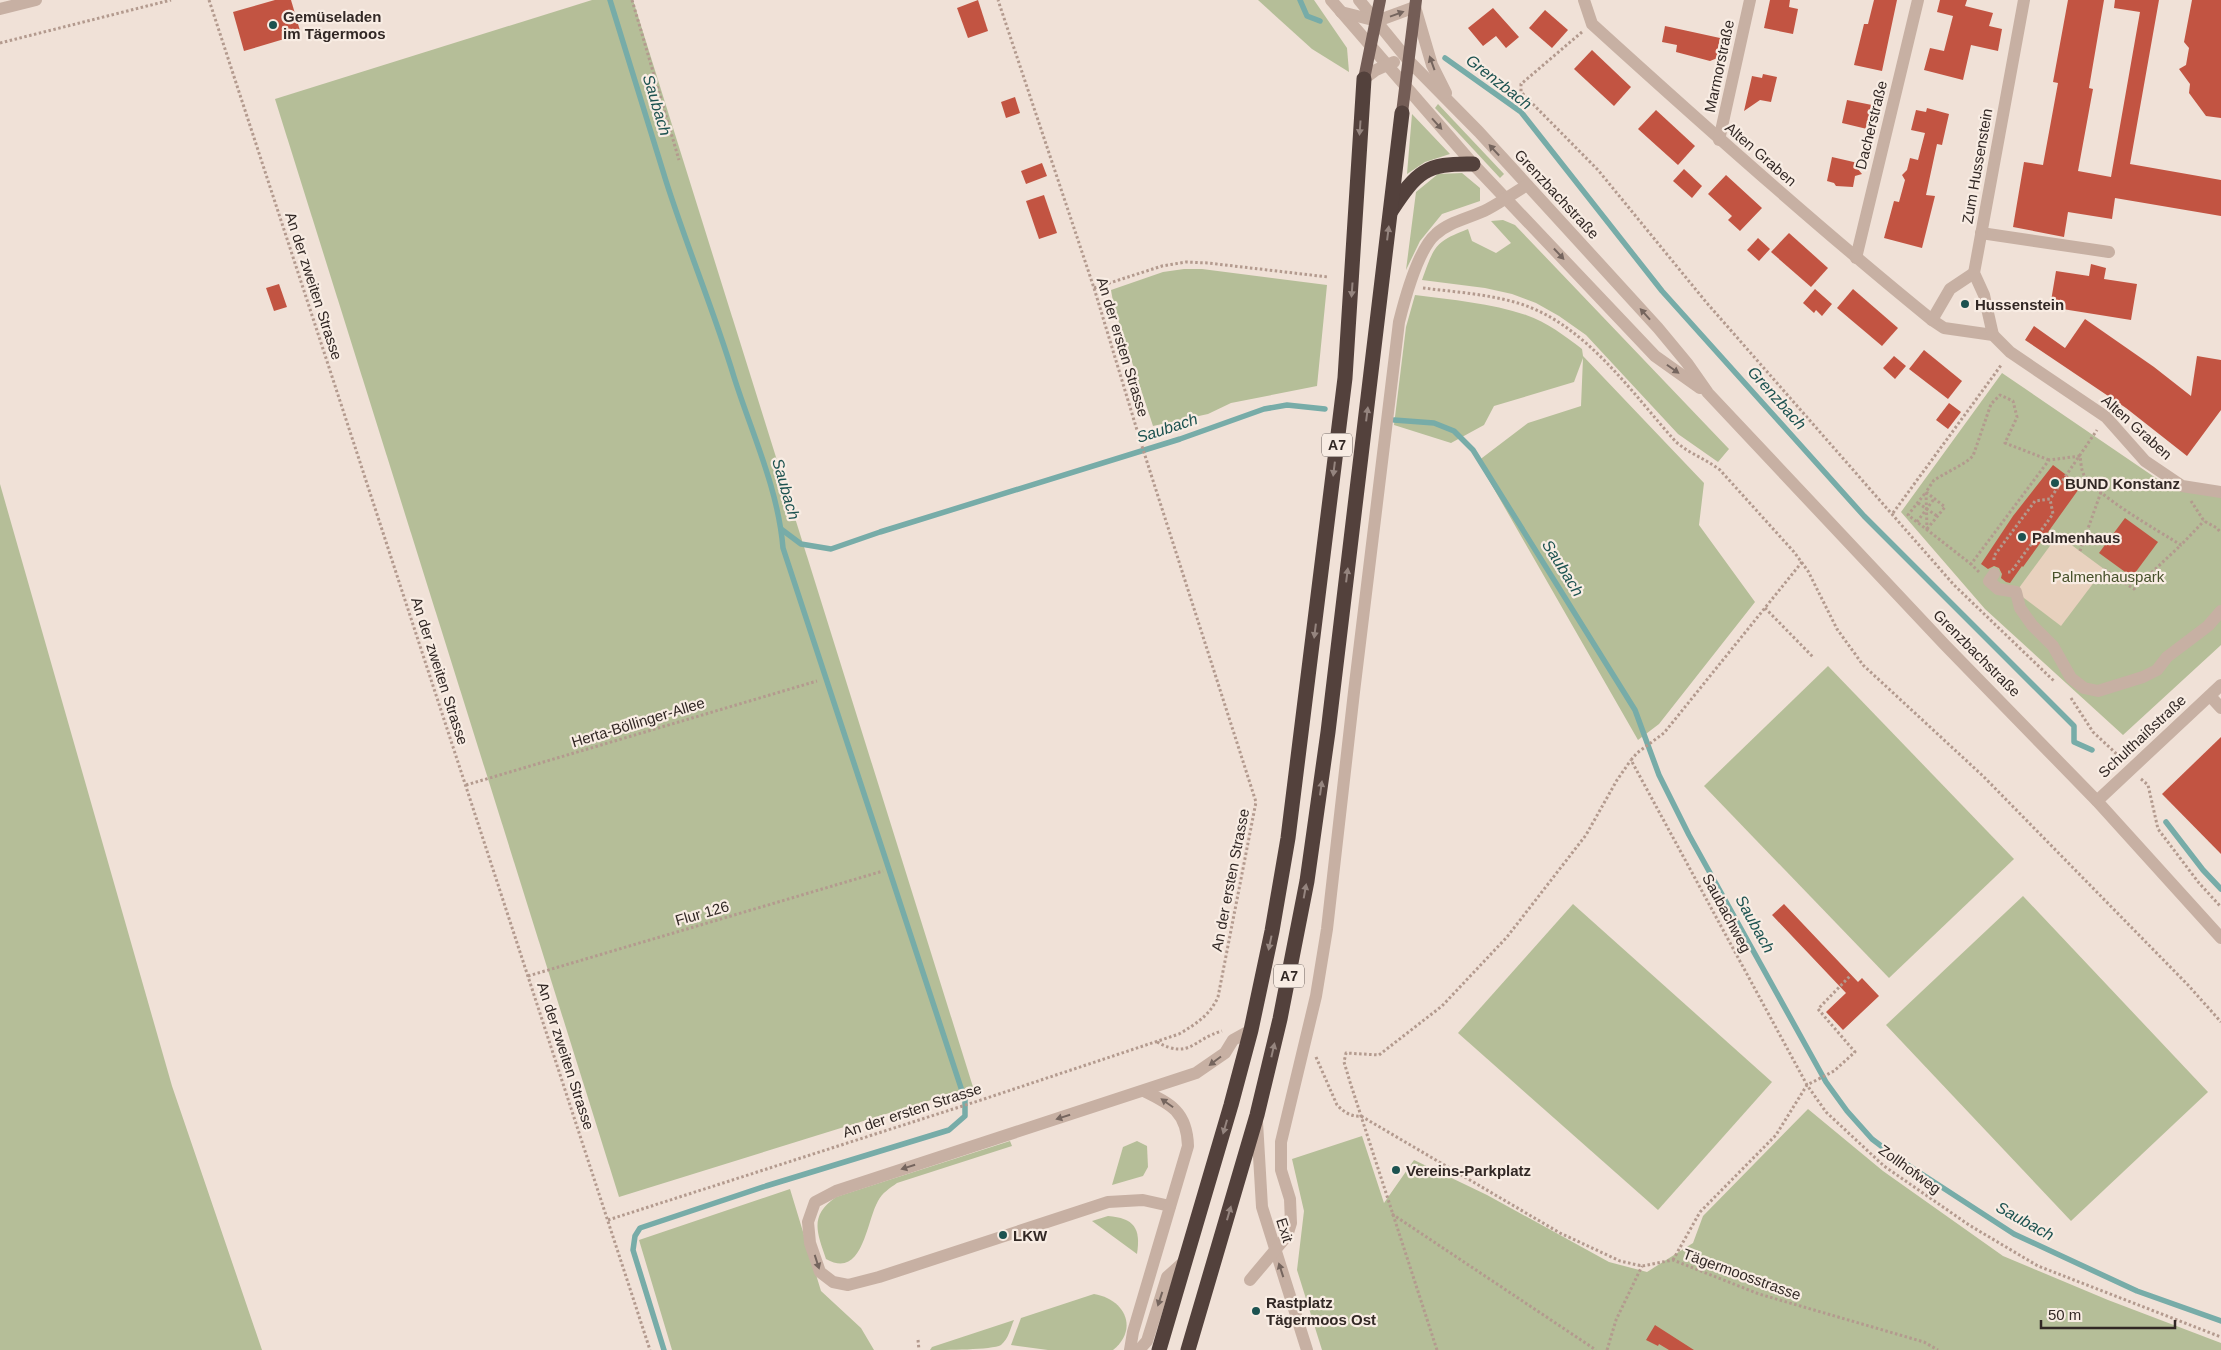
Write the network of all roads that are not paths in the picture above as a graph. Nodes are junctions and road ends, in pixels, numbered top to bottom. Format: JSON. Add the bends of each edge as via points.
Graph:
{"nodes":[{"id":1,"x":36,"y":0,"type":"edge"},
{"id":2,"x":1331,"y":0,"type":"edge"},
{"id":3,"x":1359,"y":0,"type":"edge"},
{"id":4,"x":1380,"y":0,"type":"edge"},
{"id":5,"x":1584,"y":0,"type":"edge"},
{"id":6,"x":1750,"y":0,"type":"edge"},
{"id":7,"x":1918,"y":0,"type":"edge"},
{"id":8,"x":2024,"y":0,"type":"edge"},
{"id":9,"x":1416,"y":3,"type":"edge"},
{"id":10,"x":0,"y":9,"type":"edge"},
{"id":11,"x":1341,"y":12,"type":"junction"},
{"id":12,"x":1377,"y":21,"type":"junction"},
{"id":13,"x":1372,"y":46,"type":"junction"},
{"id":14,"x":1408,"y":60,"type":"junction"},
{"id":15,"x":1387,"y":64,"type":"junction"},
{"id":16,"x":1364,"y":79,"type":"junction"},
{"id":17,"x":1406,"y":87,"type":"junction"},
{"id":18,"x":1454,"y":106,"type":"junction"},
{"id":19,"x":1402,"y":113,"type":"joint"},
{"id":20,"x":1719,"y":140,"type":"junction"},
{"id":21,"x":1473,"y":164,"type":"junction"},
{"id":22,"x":1527,"y":186,"type":"junction"},
{"id":23,"x":1505,"y":198,"type":"junction"},
{"id":24,"x":1390,"y":212,"type":"junction"},
{"id":25,"x":1981,"y":233,"type":"junction"},
{"id":26,"x":2109,"y":252,"type":"dead end"},
{"id":27,"x":1856,"y":258,"type":"junction"},
{"id":28,"x":1974,"y":273,"type":"junction"},
{"id":29,"x":1932,"y":320,"type":"junction"},
{"id":30,"x":1992,"y":335,"type":"junction"},
{"id":31,"x":1708,"y":393,"type":"junction"},
{"id":32,"x":2221,"y":492,"type":"edge"},
{"id":33,"x":1996,"y":572,"type":"road end"},
{"id":34,"x":2221,"y":611,"type":"edge"},
{"id":35,"x":2221,"y":685,"type":"edge"},
{"id":36,"x":2210,"y":696,"type":"junction"},
{"id":37,"x":2221,"y":708,"type":"edge"},
{"id":38,"x":2097,"y":801,"type":"junction"},
{"id":39,"x":2221,"y":938,"type":"edge"},
{"id":40,"x":1251,"y":1030,"type":"junction"},
{"id":41,"x":1144,"y":1091,"type":"junction"},
{"id":42,"x":1257,"y":1115,"type":"junction"},
{"id":43,"x":1170,"y":1206,"type":"junction"},
{"id":44,"x":1274,"y":1250,"type":"junction"},
{"id":45,"x":1186,"y":1260,"type":"junction"},
{"id":46,"x":1250,"y":1280,"type":"dead end"},
{"id":47,"x":1130,"y":1350,"type":"edge"},
{"id":48,"x":1139,"y":1350,"type":"edge"},
{"id":49,"x":1159,"y":1350,"type":"edge"},
{"id":50,"x":1188,"y":1350,"type":"edge"},
{"id":51,"x":1307,"y":1350,"type":"edge"}],
"edges":[{"from":1,"to":10,"type":"street"},
{"from":2,"to":11,"type":"street","name":"Grenzbachstraße"},
{"from":3,"to":12,"type":"street","name":"Grenzbachstraße"},
{"from":4,"to":12,"type":"main road"},
{"from":5,"to":20,"type":"street","name":"Alten Graben","via":[[1592,24]]},
{"from":6,"to":20,"type":"street","name":"Marmorstraße"},
{"from":7,"to":27,"type":"street","name":"Dacherstraße"},
{"from":8,"to":25,"type":"street","name":"Zum Hussenstein"},
{"from":12,"to":9,"type":"street","one_way":true},
{"from":9,"to":14,"type":"main road"},
{"from":18,"to":9,"type":"street","one_way":true,"via":[[1432,66]]},
{"from":11,"to":12,"type":"street"},
{"from":11,"to":13,"type":"street","name":"Grenzbachstraße"},
{"from":12,"to":13,"type":"main road"},
{"from":12,"to":14,"type":"street","name":"Grenzbachstraße"},
{"from":13,"to":15,"type":"street","name":"Grenzbachstraße"},
{"from":13,"to":16,"type":"main road"},
{"from":14,"to":15,"type":"street"},
{"from":14,"to":17,"type":"main road"},
{"from":14,"to":18,"type":"street","name":"Grenzbachstraße"},
{"from":15,"to":16,"type":"street"},
{"from":15,"to":17,"type":"street","name":"Grenzbachstraße"},
{"from":16,"to":40,"type":"highway","number":"A7","one_way":true,"via":[[1345,378],[1292,818]]},
{"from":17,"to":19,"type":"main road"},
{"from":17,"to":21,"type":"street","name":"Grenzbachstraße","one_way":true},
{"from":22,"to":18,"type":"street","name":"Grenzbachstraße","one_way":true},
{"from":19,"to":24,"type":"highway","number":"A7"},
{"from":20,"to":27,"type":"street","name":"Alten Graben"},
{"from":21,"to":23,"type":"street","name":"Grenzbachstraße"},
{"from":21,"to":24,"type":"highway","via":[[1452,163],[1430,168],[1415,179]]},
{"from":22,"to":23,"type":"street"},
{"from":31,"to":22,"type":"street","name":"Grenzbachstraße","one_way":true,"via":[[1658,328]]},
{"from":23,"to":31,"type":"street","name":"Grenzbachstraße","one_way":true,"via":[[1655,356]]},
{"from":23,"to":44,"type":"street","via":[[1435,234],[1418,264],[1399,322],[1326,939],[1282,1142],[1282,1170],[1290,1199],[1291,1223],[1287,1236]]},
{"from":42,"to":24,"type":"highway","number":"A7","one_way":true,"via":[[1291,968],[1314,837]]},
{"from":25,"to":26,"type":"street"},
{"from":25,"to":28,"type":"street","name":"Zum Hussenstein"},
{"from":27,"to":29,"type":"street","name":"Alten Graben"},
{"from":28,"to":29,"type":"street","via":[[1950,288]]},
{"from":28,"to":30,"type":"street","via":[[1984,295]]},
{"from":29,"to":30,"type":"street","name":"Alten Graben","via":[[1944,328]]},
{"from":30,"to":32,"type":"street","name":"Alten Graben","via":[[2010,352],[2106,417],[2145,461],[2182,486]]},
{"from":31,"to":38,"type":"street","name":"Grenzbachstraße","via":[[1914,613]]},
{"from":33,"to":34,"type":"street","via":[[1998,589],[2016,592],[2020,608],[2053,646],[2071,678],[2084,688],[2098,691],[2156,670]]},
{"from":35,"to":36,"type":"street","name":"Schulthaißstraße"},
{"from":36,"to":37,"type":"street","name":"Schulthaißstraße"},
{"from":36,"to":38,"type":"street","name":"Schulthaißstraße"},
{"from":38,"to":39,"type":"street","name":"Grenzbachstraße"},
{"from":40,"to":41,"type":"street","one_way":true,"via":[[1233,1040],[1225,1053],[1204,1069]]},
{"from":40,"to":45,"type":"highway","number":"A7","one_way":true},
{"from":43,"to":41,"type":"street","one_way":true,"via":[[1188,1146],[1188,1134],[1181,1117],[1169,1103]]},
{"from":41,"to":43,"type":"street","one_way":true,"via":[[836,1191],[815,1202],[808,1222],[810,1243],[820,1272],[833,1282],[848,1285],[1108,1202],[1142,1200]]},
{"from":42,"to":44,"type":"street","name":"Exit","via":[[1260,1193]]},
{"from":50,"to":42,"type":"highway","number":"A7","one_way":true},
{"from":43,"to":47,"type":"street"},
{"from":44,"to":46,"type":"street"},
{"from":51,"to":44,"type":"street","name":"Exit","one_way":true},
{"from":45,"to":48,"type":"street","one_way":true,"via":[[1167,1277],[1147,1341]]},
{"from":45,"to":49,"type":"highway","number":"A7"}]}
